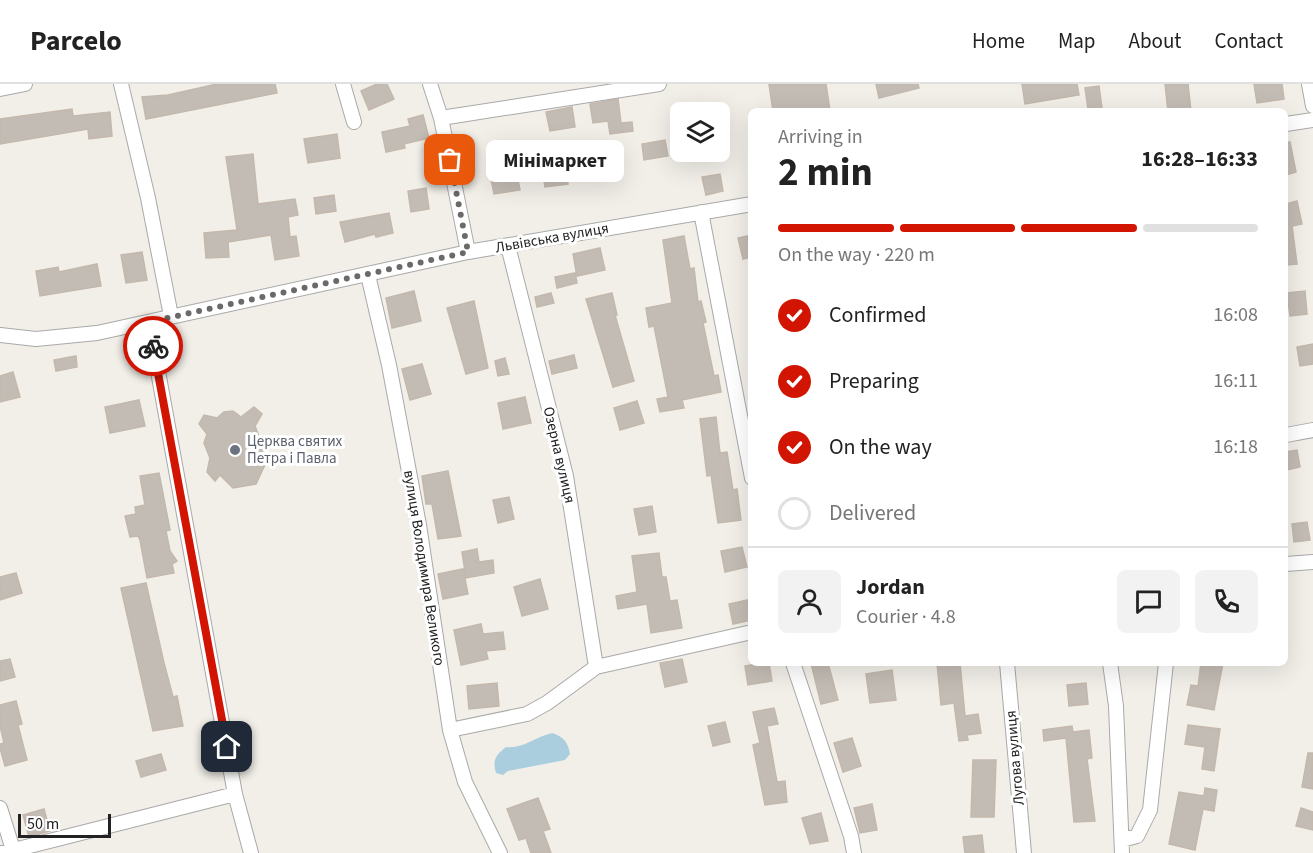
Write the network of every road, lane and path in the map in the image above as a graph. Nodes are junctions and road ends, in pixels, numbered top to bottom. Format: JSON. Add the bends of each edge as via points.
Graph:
{"nodes":[{"id":1,"x":25,"y":84,"type":"edge"},
{"id":2,"x":121,"y":84,"type":"edge"},
{"id":3,"x":343,"y":84,"type":"edge"},
{"id":4,"x":430,"y":84,"type":"edge"},
{"id":5,"x":659,"y":84,"type":"edge"},
{"id":6,"x":1309,"y":84,"type":"edge"},
{"id":7,"x":0,"y":89,"type":"edge"},
{"id":8,"x":1313,"y":106,"type":"edge"},
{"id":9,"x":441,"y":118,"type":"junction"},
{"id":10,"x":1313,"y":120,"type":"edge"},
{"id":11,"x":354,"y":122,"type":"dead end"},
{"id":12,"x":1288,"y":124,"type":"edge"},
{"id":13,"x":748,"y":205,"type":"edge"},
{"id":14,"x":701,"y":212,"type":"junction"},
{"id":15,"x":508,"y":246,"type":"junction"},
{"id":16,"x":468,"y":252,"type":"junction"},
{"id":17,"x":368,"y":275,"type":"junction"},
{"id":18,"x":171,"y":316,"type":"junction"},
{"id":19,"x":149,"y":322,"type":"junction"},
{"id":20,"x":0,"y":334,"type":"edge"},
{"id":21,"x":1313,"y":430,"type":"edge"},
{"id":22,"x":1288,"y":435,"type":"edge"},
{"id":23,"x":748,"y":457,"type":"edge"},
{"id":24,"x":1313,"y":562,"type":"edge"},
{"id":25,"x":1288,"y":564,"type":"edge"},
{"id":26,"x":748,"y":633,"type":"edge"},
{"id":27,"x":794,"y":666,"type":"edge"},
{"id":28,"x":1007,"y":666,"type":"edge"},
{"id":29,"x":1110,"y":666,"type":"edge"},
{"id":30,"x":1166,"y":666,"type":"edge"},
{"id":31,"x":596,"y":667,"type":"junction"},
{"id":32,"x":450,"y":730,"type":"junction"},
{"id":33,"x":235,"y":794,"type":"junction"},
{"id":34,"x":0,"y":808,"type":"edge"},
{"id":35,"x":1122,"y":847,"type":"edge"},
{"id":36,"x":10,"y":853,"type":"edge"},
{"id":37,"x":251,"y":853,"type":"edge"},
{"id":38,"x":500,"y":853,"type":"edge"},
{"id":39,"x":854,"y":853,"type":"edge"},
{"id":40,"x":1024,"y":853,"type":"edge"}],
"edges":[{"from":1,"to":7,"type":"street"},
{"from":2,"to":18,"type":"street"},
{"from":3,"to":11,"type":"street"},
{"from":4,"to":9,"type":"street"},
{"from":5,"to":9,"type":"street"},
{"from":6,"to":8,"type":"street"},
{"from":9,"to":16,"type":"street"},
{"from":10,"to":12,"type":"street"},
{"from":13,"to":14,"type":"street","name":"Львівська вулиця"},
{"from":14,"to":15,"type":"street","name":"Львівська вулиця"},
{"from":14,"to":23,"type":"street"},
{"from":15,"to":16,"type":"street","name":"Львівська вулиця"},
{"from":15,"to":31,"type":"street","name":"Озерна вулиця","via":[[566,476]]},
{"from":16,"to":17,"type":"street","name":"Львівська вулиця"},
{"from":17,"to":18,"type":"street","name":"Львівська вулиця"},
{"from":17,"to":32,"type":"street","name":"вулиця Володимира Великого","via":[[419,525]]},
{"from":18,"to":19,"type":"street","name":"Львівська вулиця"},
{"from":19,"to":20,"type":"street","name":"Львівська вулиця","via":[[97,333],[36,339]]},
{"from":19,"to":33,"type":"street"},
{"from":21,"to":22,"type":"street"},
{"from":24,"to":25,"type":"street"},
{"from":26,"to":31,"type":"street"},
{"from":27,"to":39,"type":"street"},
{"from":28,"to":40,"type":"street","name":"Лугова вулиця"},
{"from":29,"to":35,"type":"street","via":[[1116,706]]},
{"from":30,"to":35,"type":"street","via":[[1150,810],[1137,836]]},
{"from":31,"to":32,"type":"street","via":[[527,714]]},
{"from":32,"to":38,"type":"street","name":"вулиця Володимира Великого","via":[[465,782]]},
{"from":33,"to":36,"type":"street"},
{"from":33,"to":37,"type":"street"},
{"from":34,"to":36,"type":"street"}]}
